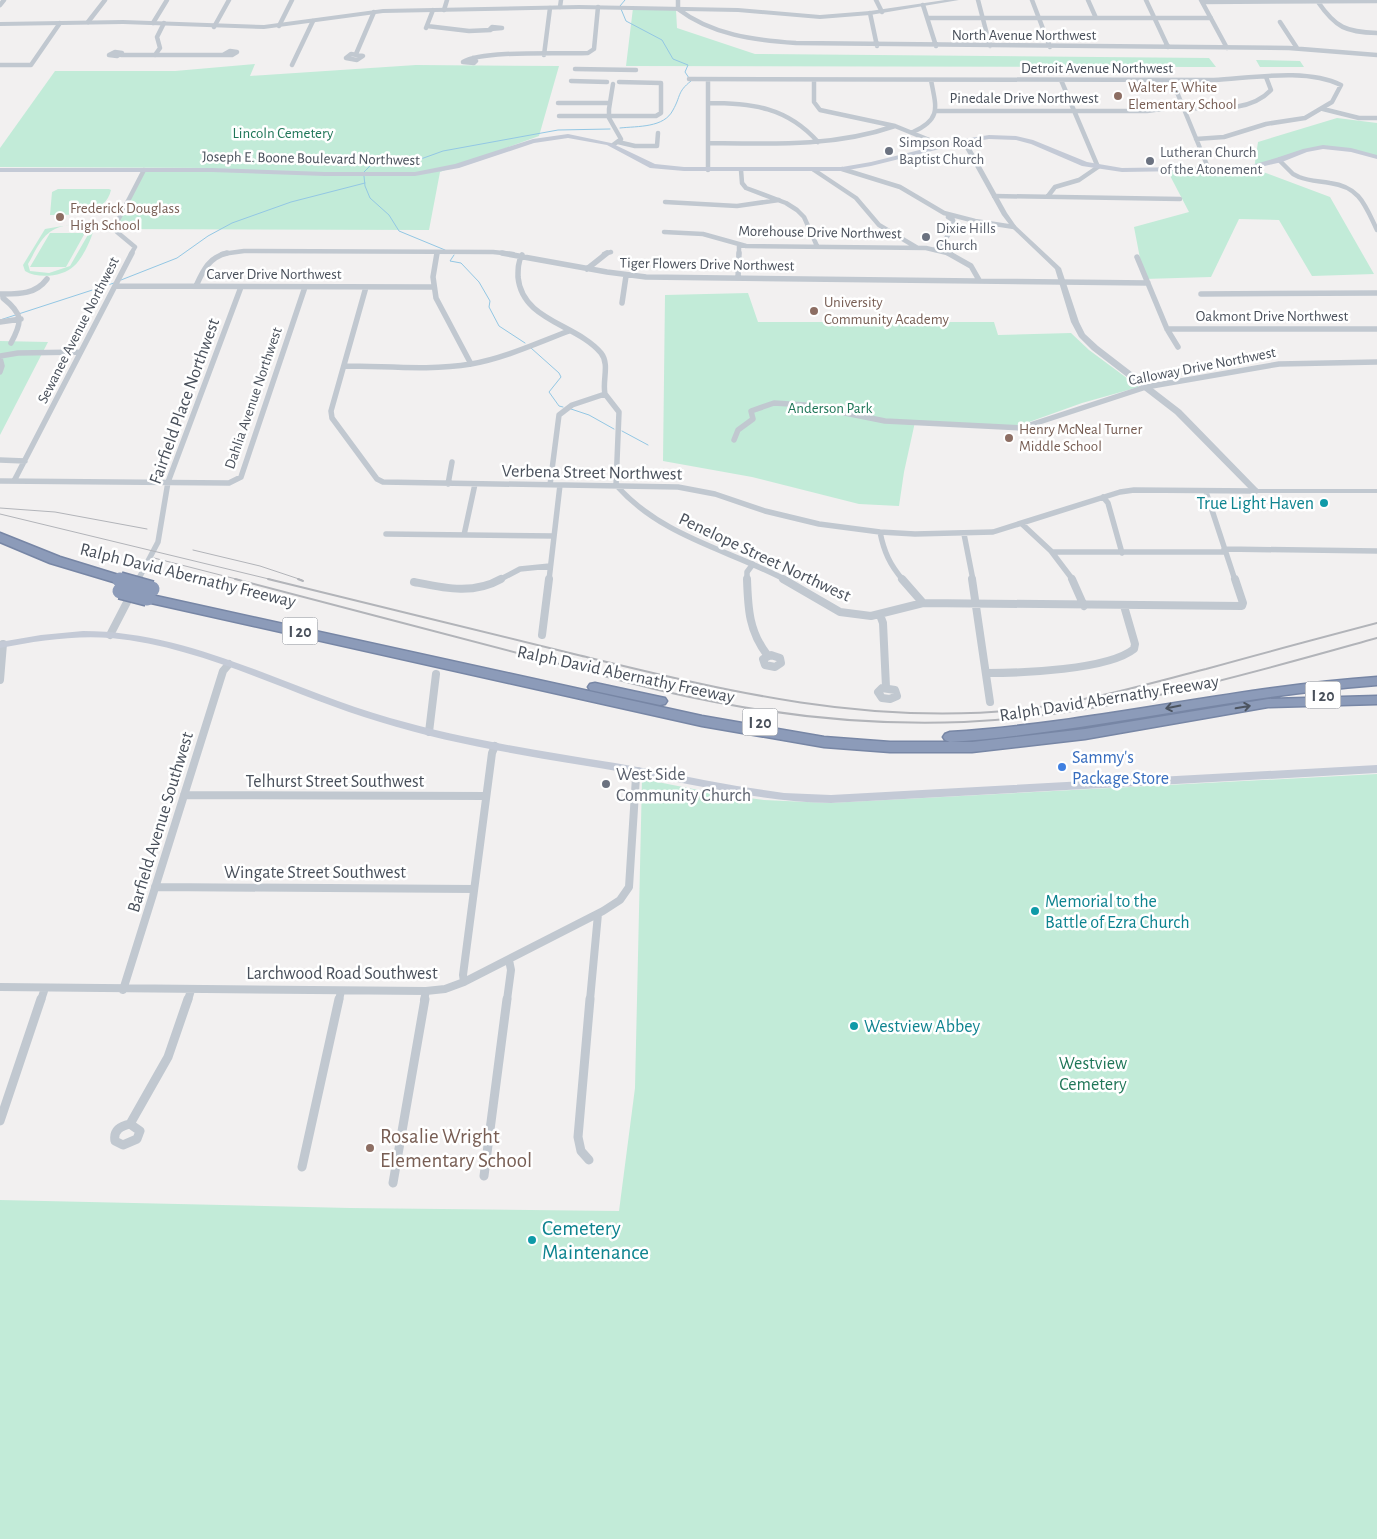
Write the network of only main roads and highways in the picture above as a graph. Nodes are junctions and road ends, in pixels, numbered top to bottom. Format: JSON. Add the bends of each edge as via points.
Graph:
{"nodes":[{"id":1,"x":1377,"y":157,"type":"edge"},
{"id":2,"x":0,"y":170,"type":"edge"},
{"id":3,"x":0,"y":537,"type":"edge"},
{"id":4,"x":0,"y":547,"type":"edge"},
{"id":5,"x":118,"y":585,"type":"junction"},
{"id":6,"x":149,"y":593,"type":"junction"},
{"id":7,"x":1,"y":645,"type":"edge"},
{"id":8,"x":1377,"y":673,"type":"edge"},
{"id":9,"x":1377,"y":681,"type":"edge"},
{"id":10,"x":1377,"y":691,"type":"edge"},
{"id":11,"x":1377,"y":700,"type":"edge"},
{"id":12,"x":1198,"y":702,"type":"junction"},
{"id":13,"x":1268,"y":703,"type":"junction"},
{"id":14,"x":1377,"y":768,"type":"edge"}],
"edges":[{"from":1,"to":2,"type":"main road","name":"Joseph E. Boone Boulevard Northwest","via":[[1323,147],[1248,168],[1122,170],[1076,161],[1023,139],[989,137],[842,169],[708,170],[652,166],[615,144],[578,137],[544,138],[456,166],[415,174]]},
{"from":3,"to":5,"type":"highway","name":"Ralph David Abernathy Freeway","number":"I 20"},
{"from":4,"to":5,"type":"highway","name":"Ralph David Abernathy Freeway","number":"I 20","via":[[79,579]]},
{"from":5,"to":6,"type":"highway","name":"Ralph David Abernathy Freeway","number":"I 20","bridge":true},
{"from":12,"to":6,"type":"highway","name":"Ralph David Abernathy Freeway","number":"I 20","one_way":true,"via":[[1110,720],[994,735],[908,737],[833,732],[704,711]]},
{"from":6,"to":13,"type":"highway","name":"Ralph David Abernathy Freeway","number":"I 20","one_way":true,"via":[[453,666],[745,730],[824,742],[890,747],[972,746],[1041,740]]},
{"from":7,"to":14,"type":"main road","via":[[63,636],[110,635],[150,642],[228,664],[347,708],[429,732],[757,795],[815,799]]},
{"from":8,"to":12,"type":"highway","via":[[1270,684],[1219,694]]},
{"from":9,"to":12,"type":"highway","name":"Ralph David Abernathy Freeway","number":"I 20"},
{"from":10,"to":13,"type":"highway","number":"I 20"},
{"from":11,"to":13,"type":"highway"}]}
